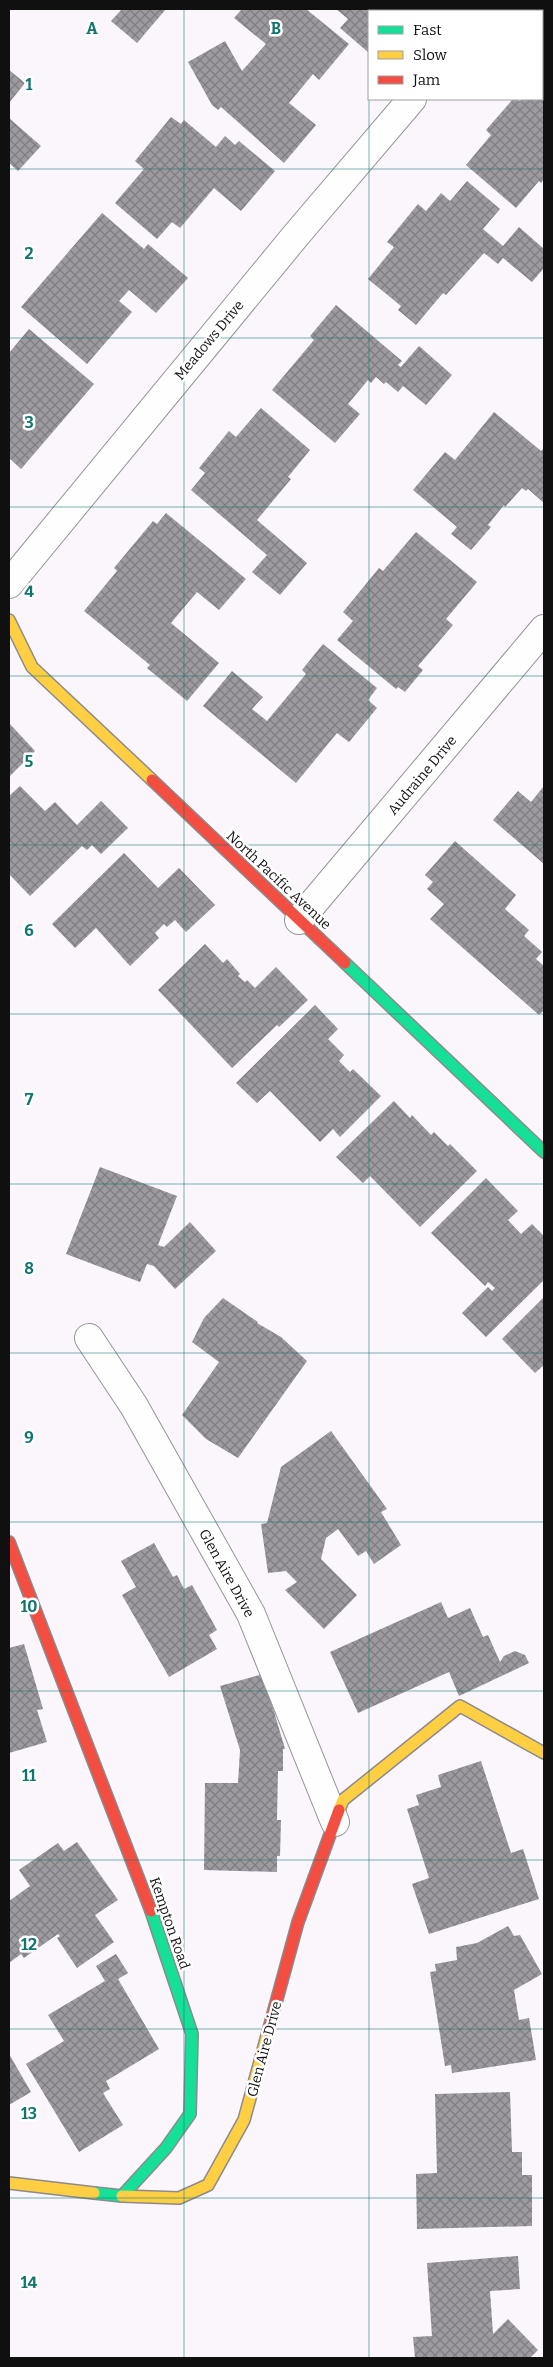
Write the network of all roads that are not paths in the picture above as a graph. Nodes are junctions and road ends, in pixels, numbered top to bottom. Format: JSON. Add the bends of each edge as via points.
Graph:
{"nodes":[{"id":1,"x":411,"y":100,"type":"edge"},
{"id":2,"x":9,"y":584,"type":"edge"},
{"id":3,"x":9,"y":620,"type":"edge"},
{"id":4,"x":544,"y":629,"type":"edge"},
{"id":5,"x":300,"y":920,"type":"junction"},
{"id":6,"x":544,"y":1152,"type":"edge"},
{"id":7,"x":89,"y":1338,"type":"dead end"},
{"id":8,"x":9,"y":1542,"type":"edge"},
{"id":9,"x":544,"y":1752,"type":"edge"},
{"id":10,"x":335,"y":1822,"type":"junction"},
{"id":11,"x":9,"y":2183,"type":"edge"},
{"id":12,"x":122,"y":2196,"type":"junction"}],
"edges":[{"from":1,"to":2,"type":"street","name":"Meadows Drive"},
{"from":3,"to":5,"type":"street","name":"North Pacific Avenue","via":[[32,667]]},
{"from":4,"to":5,"type":"street","name":"Audraine Drive"},
{"from":5,"to":6,"type":"street","name":"North Pacific Avenue"},
{"from":7,"to":10,"type":"street","name":"Glen Aire Drive","via":[[134,1406],[251,1614]]},
{"from":8,"to":12,"type":"street","name":"Kempton Road","via":[[157,1927],[192,2034],[190,2114],[166,2148]]},
{"from":9,"to":10,"type":"street","name":"Glen Aire Drive","via":[[460,1706],[343,1800]]},
{"from":10,"to":12,"type":"street","name":"Glen Aire Drive","via":[[298,1922],[244,2120],[208,2185],[179,2198]]},
{"from":11,"to":12,"type":"street"}]}
